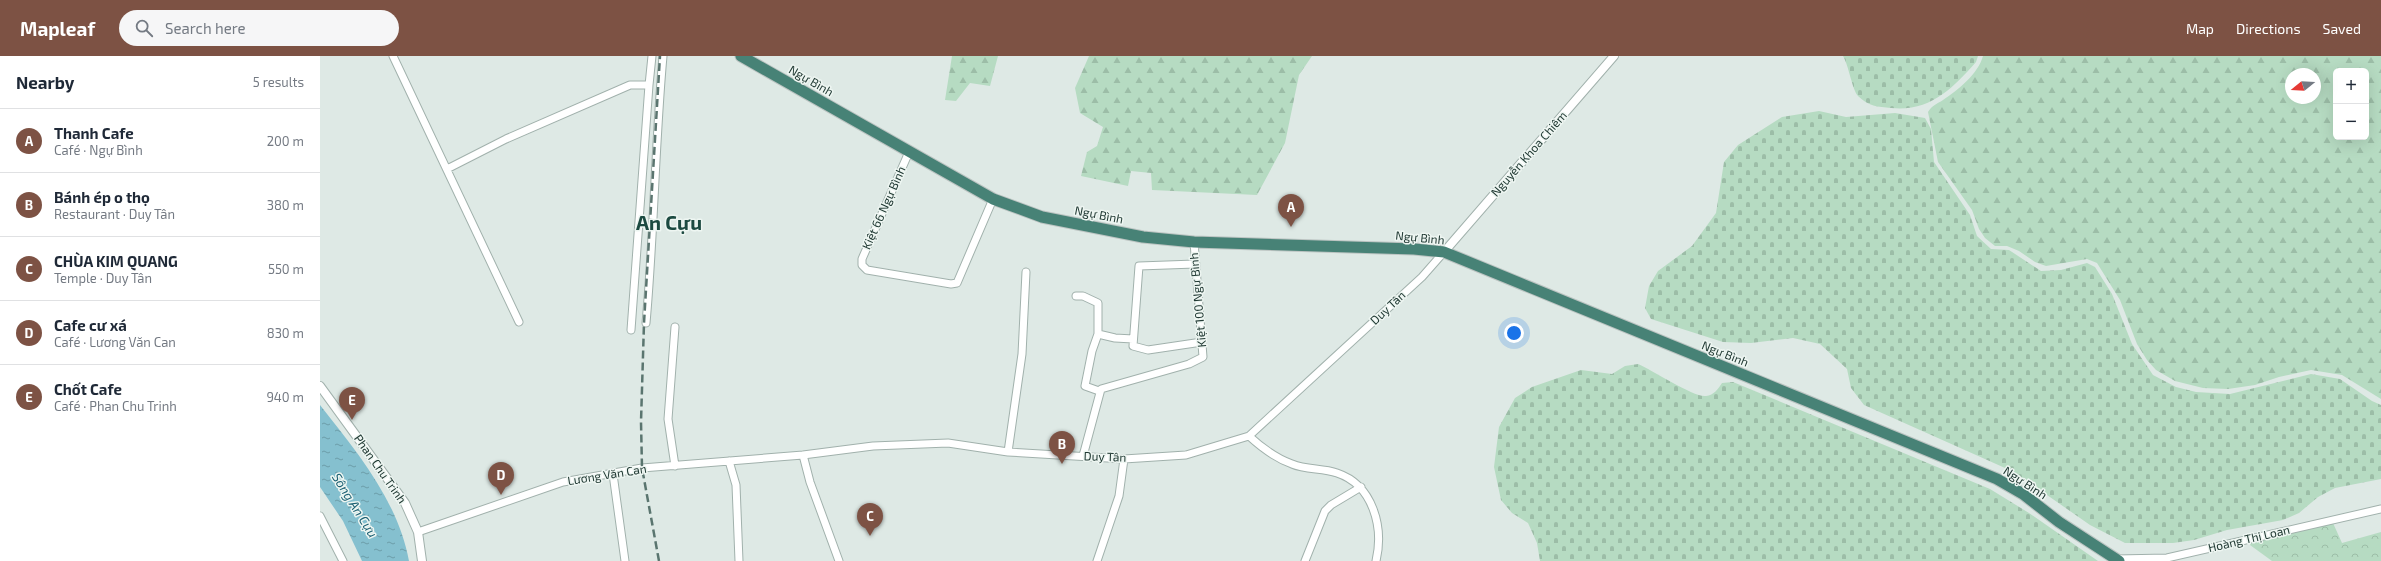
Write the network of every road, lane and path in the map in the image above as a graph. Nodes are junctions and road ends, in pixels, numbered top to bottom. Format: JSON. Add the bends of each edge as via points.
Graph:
{"nodes":[{"id":1,"x":393,"y":56,"type":"edge"},
{"id":2,"x":652,"y":56,"type":"edge"},
{"id":3,"x":663,"y":56,"type":"edge"},
{"id":4,"x":741,"y":56,"type":"edge"},
{"id":5,"x":1614,"y":56,"type":"edge"},
{"id":6,"x":649,"y":85,"type":"junction"},
{"id":7,"x":909,"y":152,"type":"junction"},
{"id":8,"x":446,"y":169,"type":"junction"},
{"id":9,"x":993,"y":199,"type":"junction"},
{"id":10,"x":1194,"y":242,"type":"junction"},
{"id":11,"x":1444,"y":252,"type":"junction"},
{"id":12,"x":1194,"y":264,"type":"junction"},
{"id":13,"x":1026,"y":272,"type":"dead end"},
{"id":14,"x":1076,"y":296,"type":"dead end"},
{"id":15,"x":519,"y":322,"type":"dead end"},
{"id":16,"x":646,"y":323,"type":"dead end"},
{"id":17,"x":674,"y":327,"type":"dead end"},
{"id":18,"x":631,"y":330,"type":"dead end"},
{"id":19,"x":1098,"y":334,"type":"junction"},
{"id":20,"x":1133,"y":339,"type":"junction"},
{"id":21,"x":1202,"y":342,"type":"junction"},
{"id":22,"x":320,"y":386,"type":"edge"},
{"id":23,"x":1099,"y":391,"type":"junction"},
{"id":24,"x":1249,"y":436,"type":"junction"},
{"id":25,"x":1008,"y":452,"type":"junction"},
{"id":26,"x":803,"y":456,"type":"junction"},
{"id":27,"x":1083,"y":456,"type":"junction"},
{"id":28,"x":1124,"y":458,"type":"junction"},
{"id":29,"x":729,"y":461,"type":"junction"},
{"id":30,"x":675,"y":466,"type":"junction"},
{"id":31,"x":613,"y":474,"type":"junction"},
{"id":32,"x":1362,"y":487,"type":"junction"},
{"id":33,"x":2381,"y":509,"type":"edge"},
{"id":34,"x":320,"y":516,"type":"edge"},
{"id":35,"x":418,"y":532,"type":"junction"},
{"id":36,"x":1377,"y":559,"type":"edge"},
{"id":37,"x":2118,"y":560,"type":"edge"},
{"id":38,"x":343,"y":561,"type":"edge"},
{"id":39,"x":422,"y":561,"type":"edge"},
{"id":40,"x":625,"y":561,"type":"edge"},
{"id":41,"x":739,"y":561,"type":"edge"},
{"id":42,"x":839,"y":561,"type":"edge"},
{"id":43,"x":1097,"y":561,"type":"edge"},
{"id":44,"x":1305,"y":561,"type":"edge"},
{"id":45,"x":1384,"y":561,"type":"edge"}],
"edges":[{"from":1,"to":8,"type":"street"},
{"from":2,"to":6,"type":"street"},
{"from":3,"to":16,"type":"street"},
{"from":4,"to":7,"type":"highway","name":"Ngự Bình"},
{"from":5,"to":11,"type":"street","name":"Nguyễn Khoa Chiêm"},
{"from":6,"to":8,"type":"street","via":[[630,85],[506,139]]},
{"from":6,"to":18,"type":"street"},
{"from":7,"to":9,"type":"highway","name":"Ngự Bình"},
{"from":7,"to":9,"type":"street","name":"Kiệt 66 Ngự Bình","via":[[862,259],[862,265],[867,270],[957,283]]},
{"from":8,"to":15,"type":"street"},
{"from":9,"to":10,"type":"highway","name":"Ngự Bình","via":[[1042,217],[1143,237]]},
{"from":10,"to":11,"type":"highway","name":"Ngự Bình","via":[[1407,248]]},
{"from":10,"to":12,"type":"street","name":"Kiệt 100 Ngự Bình"},
{"from":11,"to":24,"type":"street","name":"Duy Tân","via":[[1422,277]]},
{"from":11,"to":37,"type":"highway","name":"Ngự Bình","via":[[1997,480],[2022,494],[2059,522]]},
{"from":12,"to":20,"type":"street","via":[[1139,266]]},
{"from":12,"to":21,"type":"street","name":"Kiệt 100 Ngự Bình"},
{"from":13,"to":25,"type":"street","via":[[1022,354]]},
{"from":14,"to":19,"type":"street","via":[[1083,296],[1098,303]]},
{"from":17,"to":30,"type":"street","via":[[668,419]]},
{"from":19,"to":20,"type":"street"},
{"from":19,"to":23,"type":"street","via":[[1085,386]]},
{"from":20,"to":21,"type":"street","via":[[1133,346],[1148,350]]},
{"from":21,"to":23,"type":"street","name":"Kiệt 100 Ngự Bình","via":[[1203,357],[1189,364]]},
{"from":22,"to":35,"type":"street","name":"Phan Chu Trinh","via":[[405,503]]},
{"from":23,"to":27,"type":"street"},
{"from":24,"to":28,"type":"street","name":"Duy Tân","via":[[1186,455]]},
{"from":24,"to":32,"type":"street","via":[[1271,455],[1301,467],[1339,474]]},
{"from":25,"to":26,"type":"street","name":"Duy Tân","via":[[948,443],[874,446]]},
{"from":25,"to":27,"type":"street","name":"Duy Tân"},
{"from":26,"to":29,"type":"street","name":"Lương Văn Can"},
{"from":26,"to":42,"type":"street"},
{"from":27,"to":28,"type":"street","name":"Duy Tân"},
{"from":28,"to":43,"type":"street","via":[[1119,496]]},
{"from":29,"to":30,"type":"street","name":"Lương Văn Can"},
{"from":29,"to":41,"type":"street","via":[[736,485]]},
{"from":30,"to":31,"type":"street","name":"Lương Văn Can","via":[[642,468]]},
{"from":31,"to":35,"type":"street","name":"Lương Văn Can","via":[[563,482]]},
{"from":31,"to":40,"type":"street"},
{"from":32,"to":36,"type":"street","via":[[1372,503],[1380,546]]},
{"from":32,"to":44,"type":"street","via":[[1331,504],[1325,511]]},
{"from":33,"to":37,"type":"street","name":"Hoàng Thị Loan","via":[[2167,558]]},
{"from":34,"to":38,"type":"street"},
{"from":35,"to":39,"type":"street","name":"Phan Chu Trinh"},
{"from":36,"to":45,"type":"street"}]}
